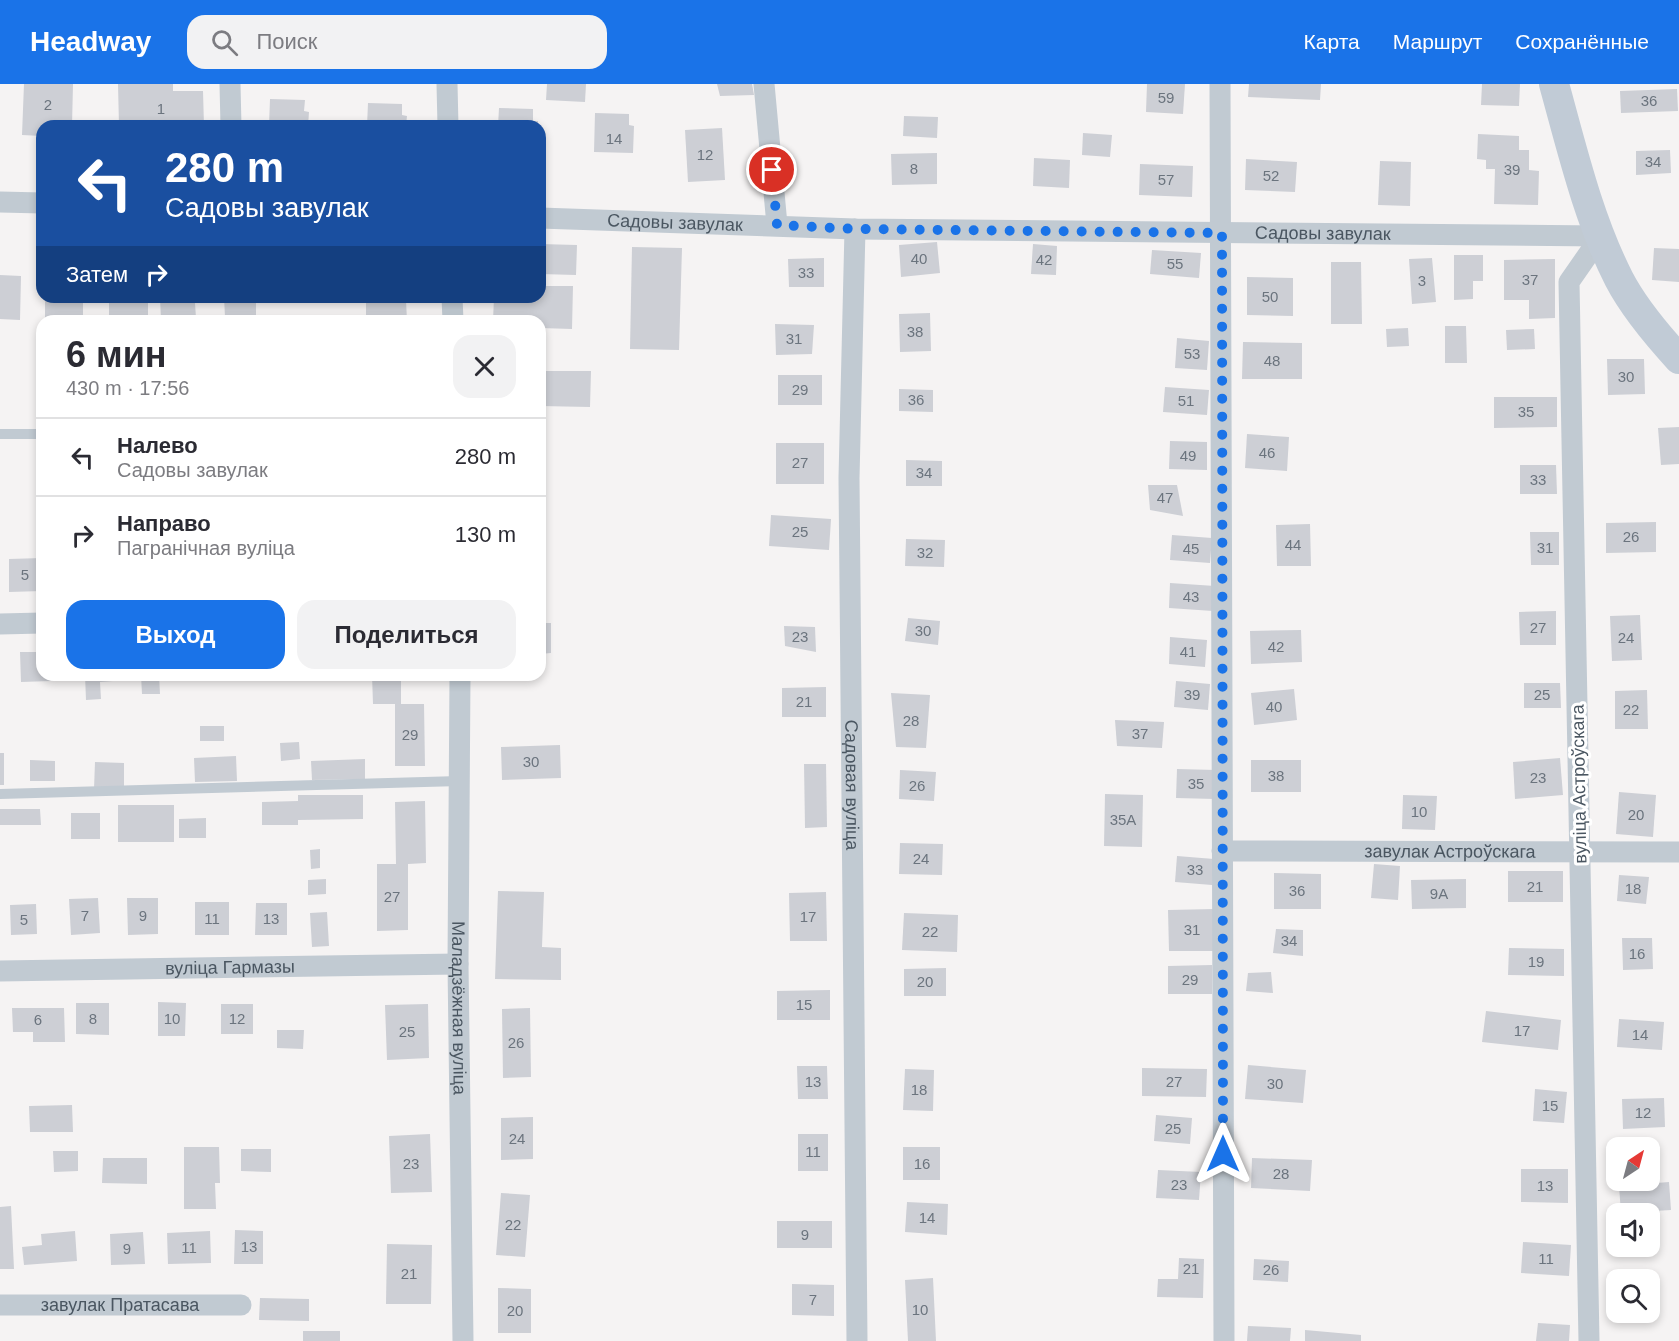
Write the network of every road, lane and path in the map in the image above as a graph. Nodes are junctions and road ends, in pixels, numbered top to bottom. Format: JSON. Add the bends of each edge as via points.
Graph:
{"nodes":[{"id":1,"x":230,"y":84,"type":"edge"},
{"id":2,"x":447,"y":84,"type":"edge"},
{"id":3,"x":764,"y":84,"type":"edge"},
{"id":4,"x":1220,"y":84,"type":"edge"},
{"id":5,"x":1554,"y":84,"type":"edge"},
{"id":6,"x":231,"y":120,"type":"edge"},
{"id":7,"x":448,"y":120,"type":"edge"},
{"id":8,"x":0,"y":202,"type":"edge"},
{"id":9,"x":36,"y":204,"type":"edge"},
{"id":10,"x":546,"y":218,"type":"edge"},
{"id":11,"x":777,"y":225,"type":"junction"},
{"id":12,"x":855,"y":229,"type":"junction"},
{"id":13,"x":1222,"y":233,"type":"junction"},
{"id":14,"x":1601,"y":236,"type":"junction"},
{"id":15,"x":1679,"y":359,"type":"edge"},
{"id":16,"x":0,"y":434,"type":"edge"},
{"id":17,"x":36,"y":434,"type":"edge"},
{"id":18,"x":36,"y":623,"type":"edge"},
{"id":19,"x":0,"y":624,"type":"edge"},
{"id":20,"x":460,"y":681,"type":"edge"},
{"id":21,"x":460,"y":781,"type":"junction"},
{"id":22,"x":0,"y":794,"type":"edge"},
{"id":23,"x":1581,"y":850,"type":"junction"},
{"id":24,"x":1222,"y":851,"type":"junction"},
{"id":25,"x":1679,"y":852,"type":"edge"},
{"id":26,"x":458,"y":964,"type":"junction"},
{"id":27,"x":0,"y":971,"type":"edge"},
{"id":28,"x":0,"y":1305,"type":"edge"},
{"id":29,"x":241,"y":1305,"type":"dead end"},
{"id":30,"x":463,"y":1341,"type":"edge"},
{"id":31,"x":858,"y":1341,"type":"edge"},
{"id":32,"x":1224,"y":1341,"type":"edge"},
{"id":33,"x":1589,"y":1341,"type":"edge"}],
"edges":[{"from":1,"to":6,"type":"street"},
{"from":2,"to":7,"type":"street"},
{"from":3,"to":11,"type":"street"},
{"from":4,"to":13,"type":"street"},
{"from":5,"to":14,"type":"street","via":[[1581,182]]},
{"from":8,"to":9,"type":"street"},
{"from":10,"to":11,"type":"street","name":"Садовы завулак"},
{"from":11,"to":12,"type":"street","name":"Садовы завулак"},
{"from":12,"to":13,"type":"street","name":"Садовы завулак"},
{"from":12,"to":31,"type":"street","name":"Садовая вуліца","via":[[849,490]]},
{"from":13,"to":14,"type":"street","name":"Садовы завулак"},
{"from":13,"to":24,"type":"street"},
{"from":14,"to":15,"type":"street","via":[[1619,280],[1653,331]]},
{"from":14,"to":23,"type":"street","name":"вуліца Астроўскага","via":[[1569,282]]},
{"from":16,"to":17,"type":"lane"},
{"from":18,"to":19,"type":"street"},
{"from":20,"to":21,"type":"street","name":"Маладзёжная вуліца"},
{"from":21,"to":22,"type":"lane"},
{"from":21,"to":26,"type":"street","name":"Маладзёжная вуліца"},
{"from":23,"to":24,"type":"street","name":"завулак Астроўскага"},
{"from":23,"to":25,"type":"street","name":"завулак Астроўскага"},
{"from":23,"to":33,"type":"street","name":"вуліца Астроўскага"},
{"from":24,"to":32,"type":"street"},
{"from":26,"to":27,"type":"street","name":"вуліца Гармазы"},
{"from":26,"to":30,"type":"street","name":"Маладзёжная вуліца"},
{"from":28,"to":29,"type":"street","name":"завулак Пратасава"}]}
